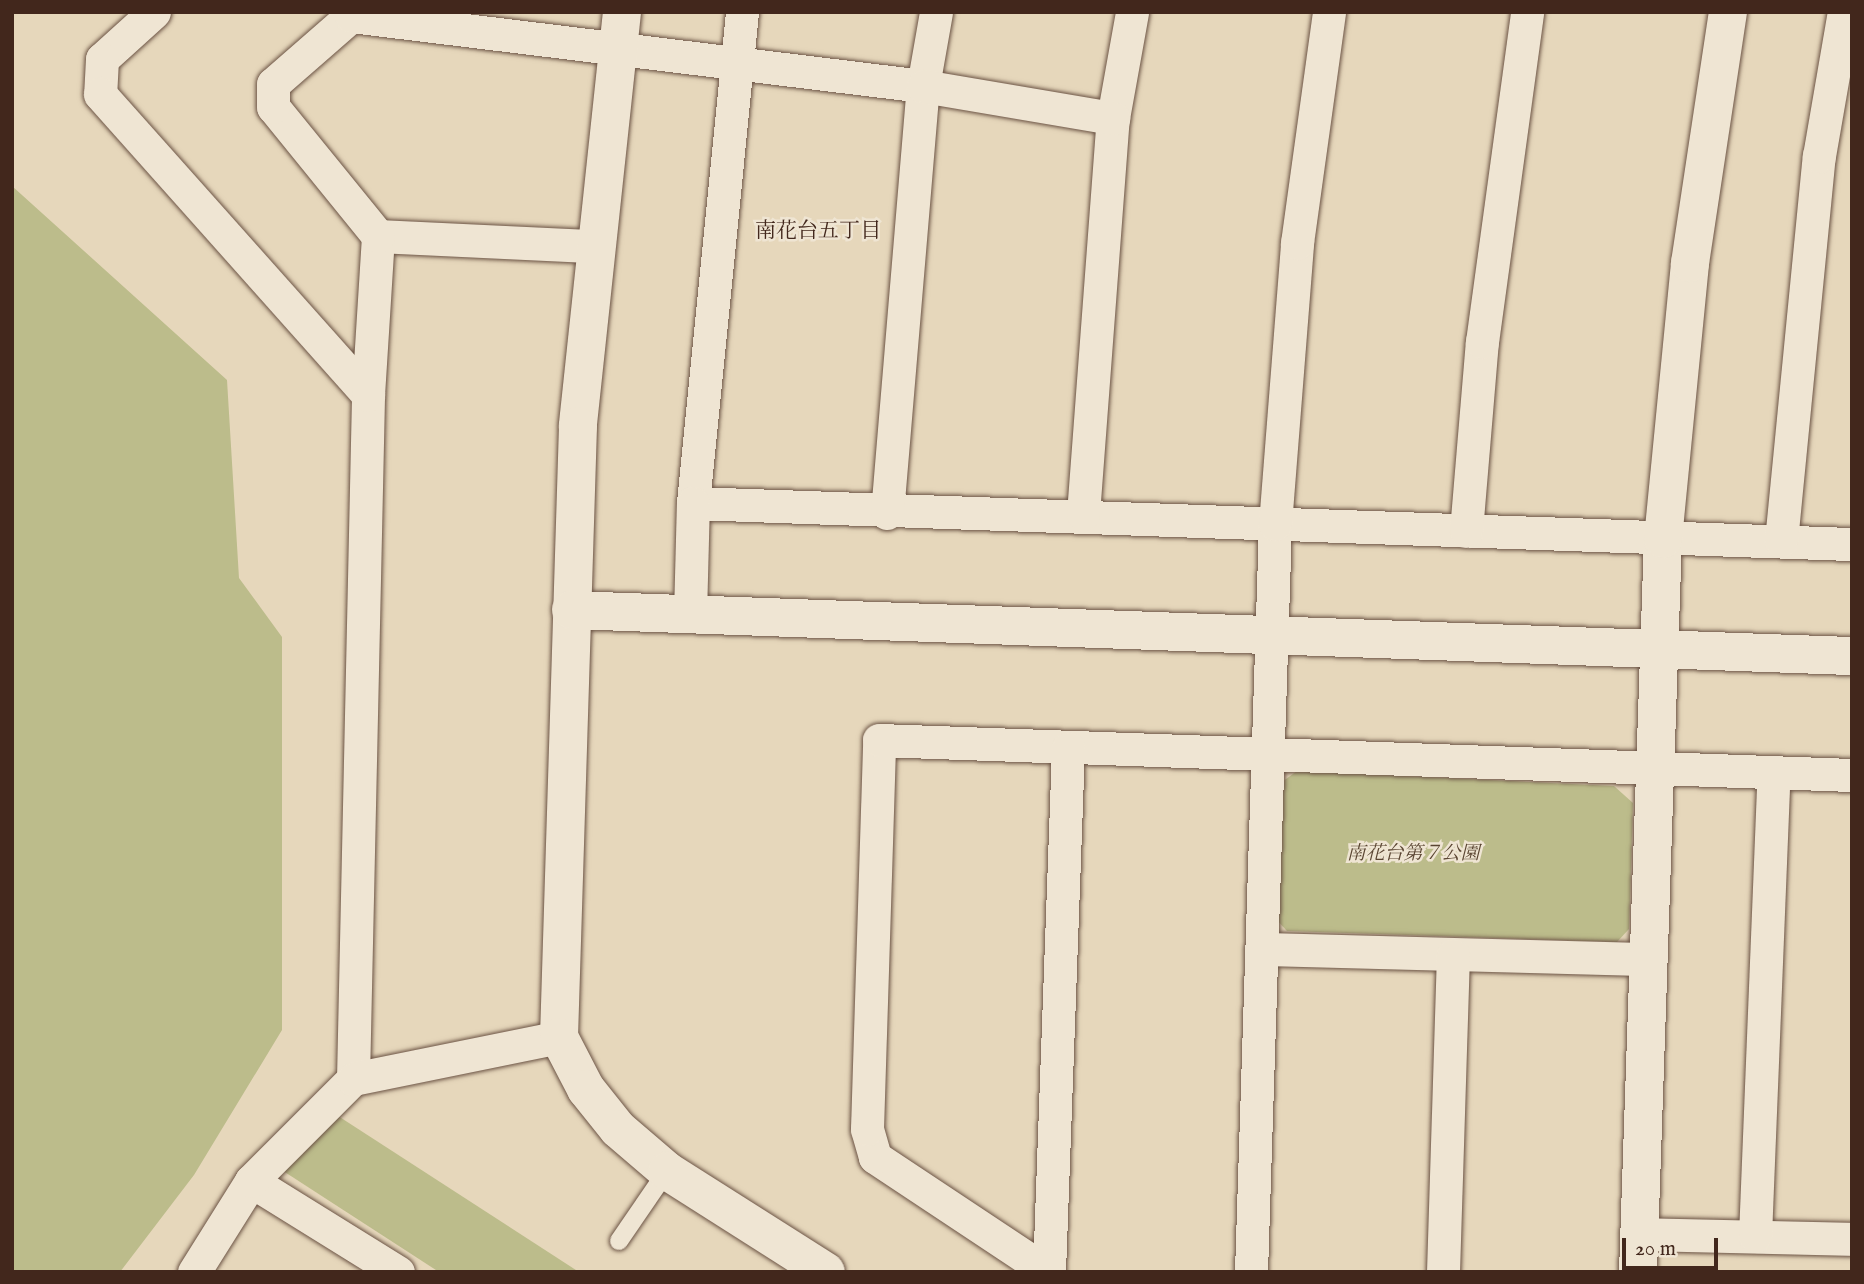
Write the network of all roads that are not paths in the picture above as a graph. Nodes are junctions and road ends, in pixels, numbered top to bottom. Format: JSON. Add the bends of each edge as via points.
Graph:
{"nodes":[{"id":1,"x":154,"y":12,"type":"edge"},
{"id":2,"x":622,"y":12,"type":"edge"},
{"id":3,"x":742,"y":12,"type":"edge"},
{"id":4,"x":936,"y":12,"type":"edge"},
{"id":5,"x":1132,"y":12,"type":"edge"},
{"id":6,"x":1329,"y":12,"type":"edge"},
{"id":7,"x":1527,"y":12,"type":"edge"},
{"id":8,"x":1728,"y":12,"type":"edge"},
{"id":9,"x":1844,"y":12,"type":"edge"},
{"id":10,"x":616,"y":49,"type":"junction"},
{"id":11,"x":735,"y":63,"type":"junction"},
{"id":12,"x":923,"y":86,"type":"junction"},
{"id":13,"x":1113,"y":118,"type":"junction"},
{"id":14,"x":379,"y":236,"type":"junction"},
{"id":15,"x":594,"y":246,"type":"junction"},
{"id":16,"x":368,"y":395,"type":"junction"},
{"id":17,"x":692,"y":503,"type":"junction"},
{"id":18,"x":887,"y":513,"type":"junction"},
{"id":19,"x":1083,"y":514,"type":"junction"},
{"id":20,"x":1275,"y":524,"type":"junction"},
{"id":21,"x":1466,"y":531,"type":"junction"},
{"id":22,"x":1663,"y":540,"type":"junction"},
{"id":23,"x":1781,"y":541,"type":"junction"},
{"id":24,"x":1852,"y":544,"type":"edge"},
{"id":25,"x":571,"y":610,"type":"junction"},
{"id":26,"x":690,"y":615,"type":"junction"},
{"id":27,"x":1272,"y":638,"type":"junction"},
{"id":28,"x":1657,"y":650,"type":"junction"},
{"id":29,"x":1852,"y":656,"type":"edge"},
{"id":30,"x":1068,"y":748,"type":"junction"},
{"id":31,"x":1269,"y":754,"type":"junction"},
{"id":32,"x":1653,"y":765,"type":"junction"},
{"id":33,"x":1774,"y":773,"type":"junction"},
{"id":34,"x":1852,"y":775,"type":"edge"},
{"id":35,"x":1263,"y":949,"type":"junction"},
{"id":36,"x":1452,"y":955,"type":"junction"},
{"id":37,"x":1645,"y":959,"type":"junction"},
{"id":38,"x":559,"y":1037,"type":"junction"},
{"id":39,"x":353,"y":1079,"type":"junction"},
{"id":40,"x":667,"y":1171,"type":"junction"},
{"id":41,"x":251,"y":1181,"type":"junction"},
{"id":42,"x":1639,"y":1234,"type":"junction"},
{"id":43,"x":1755,"y":1236,"type":"junction"},
{"id":44,"x":1852,"y":1239,"type":"edge"},
{"id":45,"x":619,"y":1241,"type":"dead end"},
{"id":46,"x":819,"y":1270,"type":"edge"},
{"id":47,"x":194,"y":1272,"type":"edge"},
{"id":48,"x":398,"y":1272,"type":"edge"},
{"id":49,"x":1049,"y":1272,"type":"edge"},
{"id":50,"x":1251,"y":1272,"type":"edge"},
{"id":51,"x":1443,"y":1272,"type":"edge"},
{"id":52,"x":1638,"y":1272,"type":"edge"}],
"edges":[{"from":1,"to":16,"type":"street","via":[[102,59],[100,94]]},
{"from":2,"to":10,"type":"street"},
{"from":3,"to":11,"type":"street"},
{"from":4,"to":12,"type":"street"},
{"from":5,"to":13,"type":"street"},
{"from":6,"to":20,"type":"street","via":[[1297,243]]},
{"from":7,"to":21,"type":"street","via":[[1483,329]]},
{"from":8,"to":22,"type":"street","via":[[1690,263]]},
{"from":9,"to":23,"type":"street","via":[[1819,156]]},
{"from":10,"to":11,"type":"street"},
{"from":10,"to":14,"type":"street","via":[[351,16],[273,84],[273,107]]},
{"from":10,"to":15,"type":"street"},
{"from":11,"to":12,"type":"street"},
{"from":11,"to":17,"type":"street"},
{"from":12,"to":13,"type":"street"},
{"from":12,"to":18,"type":"street"},
{"from":13,"to":19,"type":"street"},
{"from":14,"to":15,"type":"street"},
{"from":14,"to":16,"type":"street"},
{"from":15,"to":25,"type":"street"},
{"from":16,"to":39,"type":"street"},
{"from":17,"to":18,"type":"street"},
{"from":17,"to":26,"type":"street"},
{"from":18,"to":19,"type":"street"},
{"from":19,"to":20,"type":"street"},
{"from":20,"to":21,"type":"street"},
{"from":20,"to":27,"type":"street"},
{"from":21,"to":22,"type":"street"},
{"from":22,"to":23,"type":"street"},
{"from":22,"to":28,"type":"street"},
{"from":23,"to":24,"type":"street"},
{"from":25,"to":26,"type":"street"},
{"from":25,"to":38,"type":"street"},
{"from":26,"to":27,"type":"street"},
{"from":27,"to":28,"type":"street"},
{"from":27,"to":31,"type":"street"},
{"from":28,"to":29,"type":"street"},
{"from":28,"to":32,"type":"street"},
{"from":30,"to":31,"type":"street"},
{"from":30,"to":49,"type":"street"},
{"from":30,"to":49,"type":"street","via":[[879,740],[867,1129],[875,1157]]},
{"from":31,"to":32,"type":"street"},
{"from":31,"to":35,"type":"street"},
{"from":32,"to":33,"type":"street"},
{"from":32,"to":37,"type":"street"},
{"from":33,"to":34,"type":"street"},
{"from":33,"to":43,"type":"street"},
{"from":35,"to":36,"type":"street"},
{"from":35,"to":50,"type":"street"},
{"from":36,"to":37,"type":"street"},
{"from":36,"to":51,"type":"street"},
{"from":37,"to":42,"type":"street"},
{"from":38,"to":39,"type":"street"},
{"from":38,"to":40,"type":"street","via":[[610,1119]]},
{"from":39,"to":41,"type":"street"},
{"from":40,"to":45,"type":"lane"},
{"from":40,"to":46,"type":"street"},
{"from":41,"to":47,"type":"street"},
{"from":41,"to":48,"type":"street"},
{"from":42,"to":43,"type":"street"},
{"from":42,"to":52,"type":"street"},
{"from":43,"to":44,"type":"street"}]}
